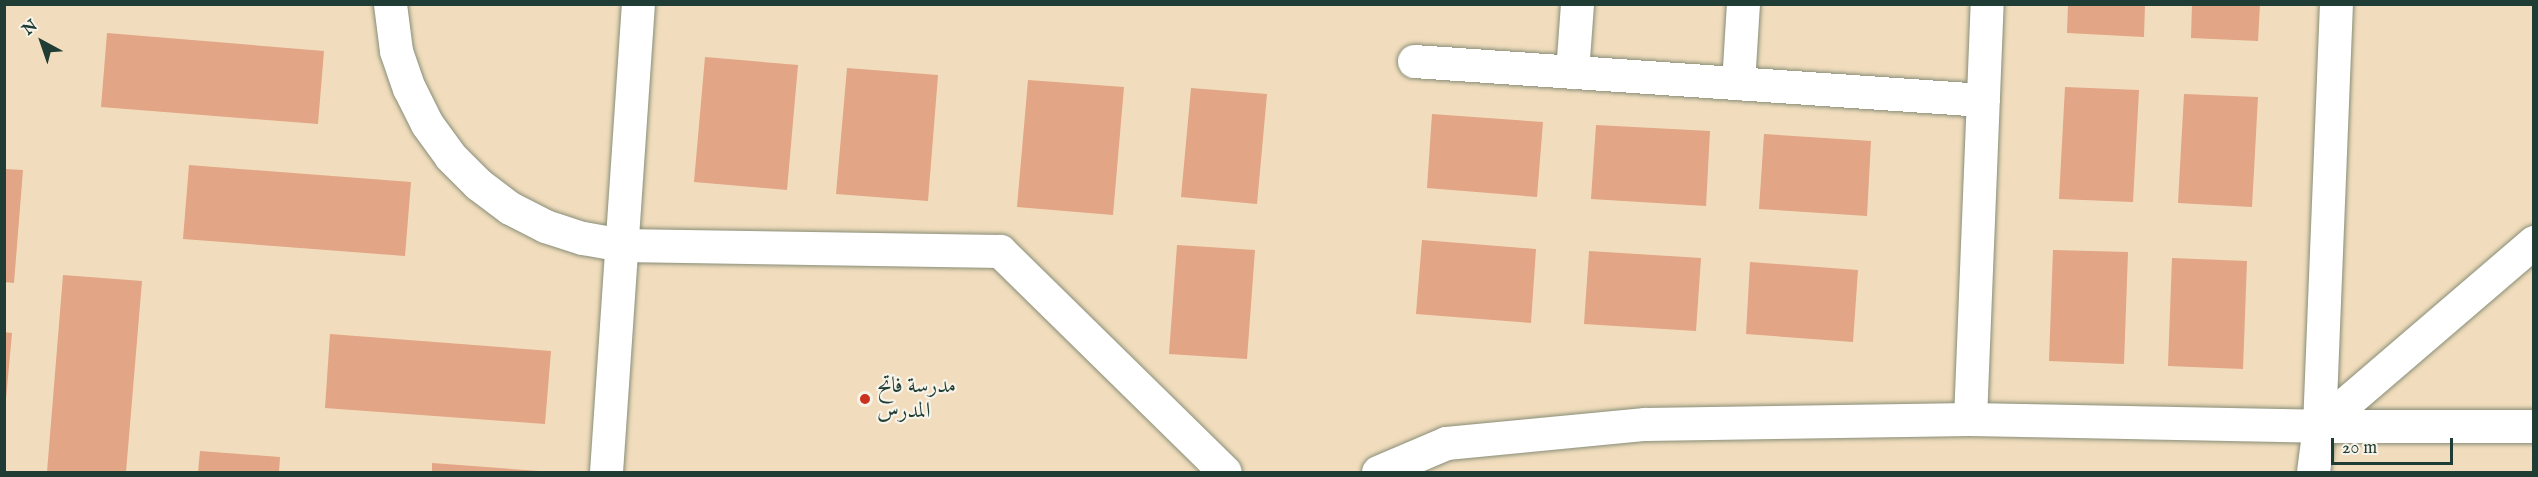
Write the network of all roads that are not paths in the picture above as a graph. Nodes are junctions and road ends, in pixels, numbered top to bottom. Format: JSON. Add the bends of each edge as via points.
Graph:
{"nodes":[{"id":1,"x":390,"y":4,"type":"edge"},
{"id":2,"x":639,"y":4,"type":"edge"},
{"id":3,"x":1577,"y":4,"type":"edge"},
{"id":4,"x":1743,"y":4,"type":"edge"},
{"id":5,"x":1987,"y":4,"type":"edge"},
{"id":6,"x":2337,"y":4,"type":"edge"},
{"id":7,"x":1414,"y":61,"type":"dead end"},
{"id":8,"x":1572,"y":72,"type":"junction"},
{"id":9,"x":1738,"y":83,"type":"junction"},
{"id":10,"x":1983,"y":100,"type":"junction"},
{"id":11,"x":2534,"y":242,"type":"edge"},
{"id":12,"x":622,"y":245,"type":"junction"},
{"id":13,"x":1970,"y":419,"type":"junction"},
{"id":14,"x":2319,"y":426,"type":"junction"},
{"id":15,"x":2534,"y":426,"type":"edge"},
{"id":16,"x":606,"y":472,"type":"edge"},
{"id":17,"x":1225,"y":472,"type":"edge"},
{"id":18,"x":1378,"y":472,"type":"edge"},
{"id":19,"x":2313,"y":472,"type":"edge"}],
"edges":[{"from":1,"to":12,"type":"street","via":[[396,51],[408,88],[450,156],[510,208],[564,232]]},
{"from":2,"to":12,"type":"street"},
{"from":3,"to":8,"type":"street"},
{"from":4,"to":9,"type":"street"},
{"from":5,"to":10,"type":"street"},
{"from":6,"to":14,"type":"street"},
{"from":7,"to":8,"type":"street"},
{"from":8,"to":9,"type":"street"},
{"from":9,"to":10,"type":"street"},
{"from":10,"to":13,"type":"street"},
{"from":11,"to":14,"type":"street"},
{"from":12,"to":16,"type":"street"},
{"from":12,"to":17,"type":"street","via":[[1000,251]]},
{"from":13,"to":14,"type":"street"},
{"from":13,"to":18,"type":"street","via":[[1645,424],[1446,442]]},
{"from":14,"to":15,"type":"street"},
{"from":14,"to":19,"type":"street"}]}
